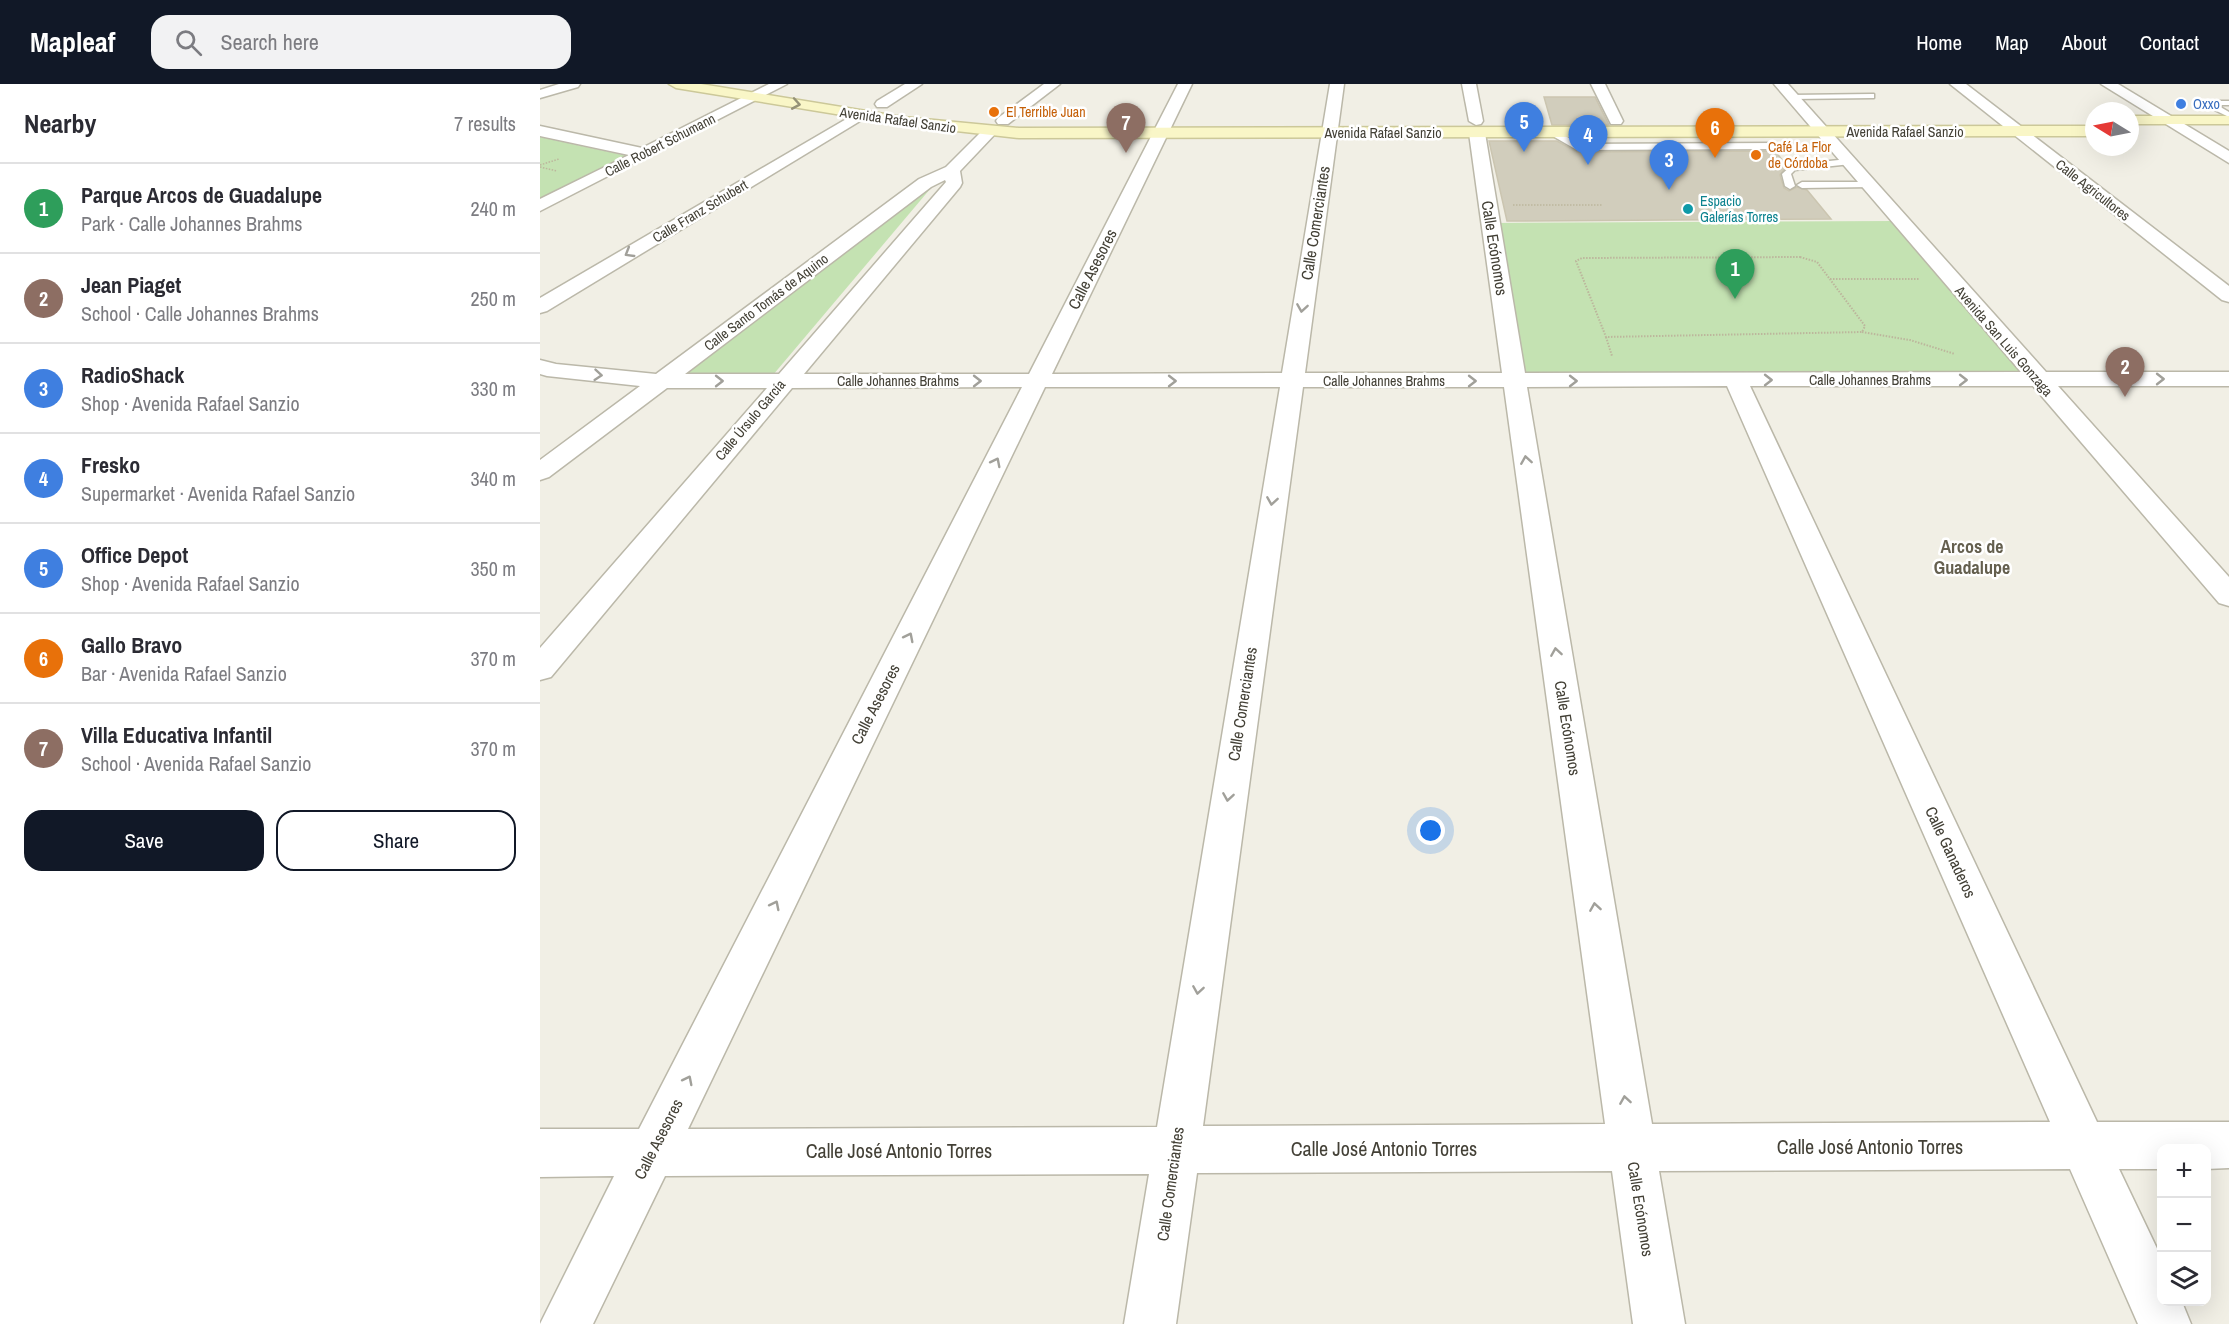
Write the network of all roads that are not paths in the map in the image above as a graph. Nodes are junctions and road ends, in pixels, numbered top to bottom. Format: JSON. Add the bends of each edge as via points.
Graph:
{"nodes":[{"id":1,"x":573,"y":84,"type":"edge"},
{"id":2,"x":676,"y":84,"type":"edge"},
{"id":3,"x":915,"y":84,"type":"edge"},
{"id":4,"x":1053,"y":84,"type":"edge"},
{"id":5,"x":1185,"y":84,"type":"edge"},
{"id":6,"x":1337,"y":84,"type":"edge"},
{"id":7,"x":1469,"y":84,"type":"edge"},
{"id":8,"x":1598,"y":84,"type":"edge"},
{"id":9,"x":1957,"y":84,"type":"edge"},
{"id":10,"x":2108,"y":84,"type":"edge"},
{"id":11,"x":777,"y":86,"type":"edge"},
{"id":12,"x":1786,"y":90,"type":"edge"},
{"id":13,"x":754,"y":91,"type":"edge"},
{"id":14,"x":540,"y":94,"type":"edge"},
{"id":15,"x":1871,"y":96,"type":"dead end"},
{"id":16,"x":2229,"y":103,"type":"edge"},
{"id":17,"x":882,"y":104,"type":"junction"},
{"id":18,"x":860,"y":115,"type":"junction"},
{"id":19,"x":2229,"y":115,"type":"edge"},
{"id":20,"x":2003,"y":120,"type":"junction"},
{"id":21,"x":2085,"y":120,"type":"edge"},
{"id":22,"x":2139,"y":120,"type":"edge"},
{"id":23,"x":2167,"y":120,"type":"junction"},
{"id":24,"x":2229,"y":120,"type":"edge"},
{"id":25,"x":1003,"y":121,"type":"junction"},
{"id":26,"x":1616,"y":121,"type":"junction"},
{"id":27,"x":1817,"y":126,"type":"junction"},
{"id":28,"x":1163,"y":127,"type":"junction"},
{"id":29,"x":1330,"y":127,"type":"junction"},
{"id":30,"x":1476,"y":127,"type":"junction"},
{"id":31,"x":540,"y":131,"type":"edge"},
{"id":32,"x":2017,"y":131,"type":"junction"},
{"id":33,"x":2085,"y":131,"type":"edge"},
{"id":34,"x":2139,"y":131,"type":"edge"},
{"id":35,"x":2185,"y":131,"type":"junction"},
{"id":36,"x":2229,"y":131,"type":"edge"},
{"id":37,"x":989,"y":132,"type":"junction"},
{"id":38,"x":1662,"y":132,"type":"junction"},
{"id":39,"x":1554,"y":133,"type":"junction"},
{"id":40,"x":1670,"y":146,"type":"junction"},
{"id":41,"x":1775,"y":146,"type":"dead end"},
{"id":42,"x":644,"y":153,"type":"junction"},
{"id":43,"x":2229,"y":158,"type":"edge"},
{"id":44,"x":952,"y":170,"type":"junction"},
{"id":45,"x":1859,"y":174,"type":"junction"},
{"id":46,"x":1797,"y":176,"type":"dead end"},
{"id":47,"x":1802,"y":185,"type":"dead end"},
{"id":48,"x":1790,"y":186,"type":"dead end"},
{"id":49,"x":540,"y":206,"type":"edge"},
{"id":50,"x":2229,"y":296,"type":"edge"},
{"id":51,"x":540,"y":306,"type":"edge"},
{"id":52,"x":540,"y":367,"type":"edge"},
{"id":53,"x":2229,"y":379,"type":"edge"},
{"id":54,"x":1736,"y":380,"type":"junction"},
{"id":55,"x":2039,"y":380,"type":"junction"},
{"id":56,"x":660,"y":381,"type":"junction"},
{"id":57,"x":1036,"y":381,"type":"junction"},
{"id":58,"x":1290,"y":381,"type":"junction"},
{"id":59,"x":1514,"y":381,"type":"junction"},
{"id":60,"x":783,"y":382,"type":"junction"},
{"id":61,"x":540,"y":472,"type":"edge"},
{"id":62,"x":2229,"y":596,"type":"edge"},
{"id":63,"x":540,"y":669,"type":"edge"},
{"id":64,"x":2229,"y":1145,"type":"edge"},
{"id":65,"x":2085,"y":1146,"type":"junction"},
{"id":66,"x":1632,"y":1148,"type":"junction"},
{"id":67,"x":652,"y":1151,"type":"junction"},
{"id":68,"x":1174,"y":1151,"type":"junction"},
{"id":69,"x":540,"y":1153,"type":"edge"},
{"id":70,"x":566,"y":1324,"type":"edge"},
{"id":71,"x":1150,"y":1324,"type":"edge"},
{"id":72,"x":1659,"y":1324,"type":"edge"},
{"id":73,"x":2165,"y":1324,"type":"edge"}],
"edges":[{"from":1,"to":14,"type":"street"},
{"from":2,"to":13,"type":"main road","name":"Avenida Rafael Sanzio"},
{"from":3,"to":17,"type":"street"},
{"from":4,"to":25,"type":"street"},
{"from":5,"to":28,"type":"street","name":"Calle Asesores"},
{"from":6,"to":29,"type":"street","name":"Calle Comerciantes"},
{"from":7,"to":30,"type":"street","name":"Calle Ecónomos"},
{"from":8,"to":26,"type":"street"},
{"from":9,"to":20,"type":"street","name":"Calle Agricultores"},
{"from":10,"to":23,"type":"street"},
{"from":11,"to":13,"type":"street","name":"Calle Robert Schumann"},
{"from":11,"to":17,"type":"main road","name":"Avenida Rafael Sanzio"},
{"from":12,"to":15,"type":"lane"},
{"from":12,"to":27,"type":"street","name":"Avenida San Luis Gonzaga"},
{"from":13,"to":18,"type":"main road","name":"Avenida Rafael Sanzio","one_way":true},
{"from":13,"to":42,"type":"street","name":"Calle Robert Schumann"},
{"from":16,"to":19,"type":"lane","via":[[2207,103]]},
{"from":17,"to":25,"type":"main road","name":"Avenida Rafael Sanzio"},
{"from":18,"to":37,"type":"main road","name":"Avenida Rafael Sanzio"},
{"from":18,"to":51,"type":"street","name":"Calle Franz Schubert","one_way":true},
{"from":20,"to":21,"type":"main road","name":"Avenida Rafael Sanzio"},
{"from":20,"to":27,"type":"main road","name":"Avenida Rafael Sanzio"},
{"from":20,"to":32,"type":"street","name":"Calle Agricultores"},
{"from":22,"to":23,"type":"main road"},
{"from":23,"to":24,"type":"main road"},
{"from":23,"to":35,"type":"street"},
{"from":25,"to":28,"type":"main road","name":"Avenida Rafael Sanzio"},
{"from":26,"to":27,"type":"main road","name":"Avenida Rafael Sanzio"},
{"from":26,"to":30,"type":"main road","name":"Avenida Rafael Sanzio"},
{"from":27,"to":32,"type":"main road","name":"Avenida Rafael Sanzio"},
{"from":27,"to":38,"type":"main road","name":"Avenida Rafael Sanzio"},
{"from":27,"to":45,"type":"street","name":"Avenida San Luis Gonzaga"},
{"from":28,"to":29,"type":"main road","name":"Avenida Rafael Sanzio"},
{"from":28,"to":37,"type":"main road","name":"Avenida Rafael Sanzio"},
{"from":28,"to":57,"type":"street","name":"Calle Asesores"},
{"from":29,"to":30,"type":"main road","name":"Avenida Rafael Sanzio"},
{"from":29,"to":58,"type":"street","name":"Calle Comerciantes","one_way":true},
{"from":30,"to":39,"type":"main road","name":"Avenida Rafael Sanzio"},
{"from":30,"to":59,"type":"street","name":"Calle Ecónomos"},
{"from":31,"to":42,"type":"street"},
{"from":32,"to":33,"type":"main road","name":"Avenida Rafael Sanzio"},
{"from":32,"to":50,"type":"street","name":"Calle Agricultores"},
{"from":34,"to":35,"type":"main road"},
{"from":35,"to":36,"type":"main road"},
{"from":35,"to":43,"type":"street"},
{"from":37,"to":44,"type":"street","name":"Calle Santo Tomás de Aquino"},
{"from":38,"to":39,"type":"main road","name":"Avenida Rafael Sanzio"},
{"from":38,"to":40,"type":"lane"},
{"from":39,"to":40,"type":"lane","via":[[1578,147]]},
{"from":40,"to":41,"type":"lane"},
{"from":42,"to":49,"type":"street","name":"Calle Robert Schumann"},
{"from":44,"to":56,"type":"street","name":"Calle Santo Tomás de Aquino","via":[[925,183]]},
{"from":44,"to":60,"type":"street","name":"Calle Úrsulo García","via":[[954,183]]},
{"from":45,"to":46,"type":"lane"},
{"from":45,"to":47,"type":"lane"},
{"from":45,"to":48,"type":"lane","via":[[1792,168],[1786,174]]},
{"from":45,"to":55,"type":"street","name":"Avenida San Luis Gonzaga"},
{"from":52,"to":56,"type":"street","name":"Calle Johannes Brahms","one_way":true},
{"from":55,"to":53,"type":"street","name":"Calle Johannes Brahms","one_way":true},
{"from":54,"to":55,"type":"street","name":"Calle Johannes Brahms","one_way":true},
{"from":59,"to":54,"type":"street","name":"Calle Johannes Brahms","one_way":true},
{"from":54,"to":65,"type":"street","name":"Calle Ganaderos"},
{"from":55,"to":62,"type":"street","name":"Avenida San Luis Gonzaga"},
{"from":56,"to":60,"type":"street","name":"Calle Johannes Brahms","one_way":true},
{"from":56,"to":61,"type":"street","name":"Calle Santo Tomás de Aquino"},
{"from":57,"to":58,"type":"street","name":"Calle Johannes Brahms","one_way":true},
{"from":60,"to":57,"type":"street","name":"Calle Johannes Brahms","one_way":true},
{"from":67,"to":57,"type":"street","name":"Calle Asesores","one_way":true},
{"from":58,"to":59,"type":"street","name":"Calle Johannes Brahms","one_way":true},
{"from":58,"to":68,"type":"street","name":"Calle Comerciantes","one_way":true},
{"from":66,"to":59,"type":"street","name":"Calle Ecónomos","one_way":true},
{"from":60,"to":63,"type":"street","name":"Calle Úrsulo García"},
{"from":64,"to":65,"type":"street","name":"Calle José Antonio Torres"},
{"from":65,"to":66,"type":"street","name":"Calle José Antonio Torres"},
{"from":65,"to":73,"type":"street","name":"Calle Ganaderos"},
{"from":66,"to":68,"type":"street","name":"Calle José Antonio Torres"},
{"from":66,"to":72,"type":"street","name":"Calle Ecónomos"},
{"from":67,"to":68,"type":"street","name":"Calle José Antonio Torres"},
{"from":67,"to":69,"type":"street","name":"Calle José Antonio Torres"},
{"from":67,"to":70,"type":"street","name":"Calle Asesores"},
{"from":68,"to":71,"type":"street","name":"Calle Comerciantes"}]}
